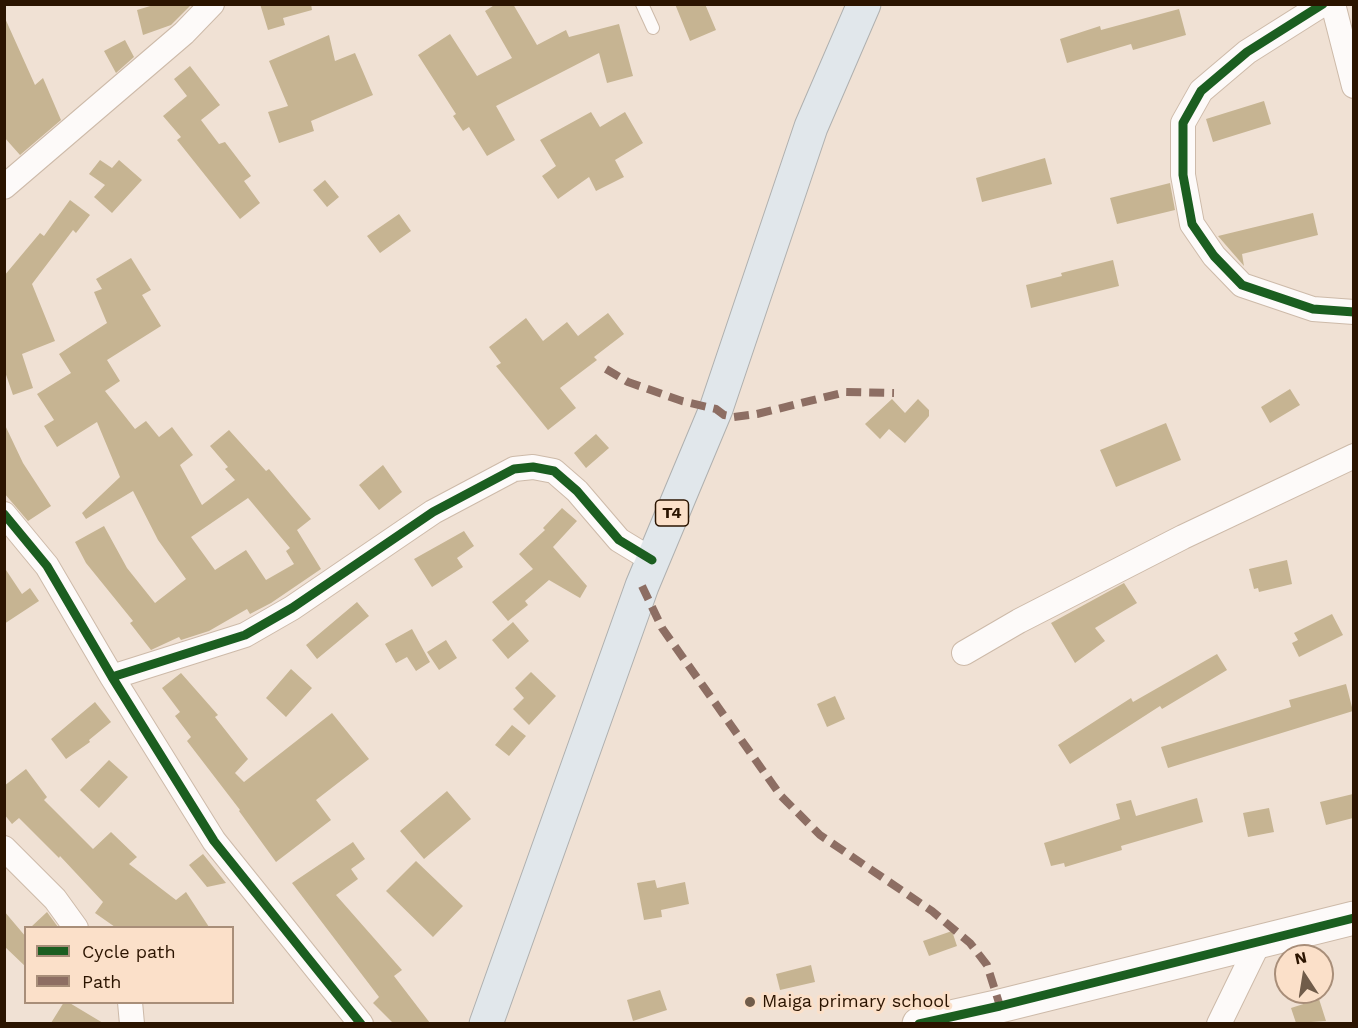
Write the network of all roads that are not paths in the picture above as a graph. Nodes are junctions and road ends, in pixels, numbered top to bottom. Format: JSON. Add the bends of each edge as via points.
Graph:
{"nodes":[{"id":1,"x":212,"y":4,"type":"edge"},
{"id":2,"x":642,"y":4,"type":"edge"},
{"id":3,"x":864,"y":4,"type":"edge"},
{"id":4,"x":1323,"y":4,"type":"edge"},
{"id":5,"x":1333,"y":4,"type":"edge"},
{"id":6,"x":653,"y":28,"type":"dead end"},
{"id":7,"x":1353,"y":86,"type":"edge"},
{"id":8,"x":4,"y":188,"type":"edge"},
{"id":9,"x":1353,"y":312,"type":"edge"},
{"id":10,"x":1353,"y":456,"type":"edge"},
{"id":11,"x":4,"y":514,"type":"edge"},
{"id":12,"x":652,"y":560,"type":"junction"},
{"id":13,"x":964,"y":653,"type":"dead end"},
{"id":14,"x":112,"y":677,"type":"junction"},
{"id":15,"x":4,"y":848,"type":"edge"},
{"id":16,"x":1353,"y":918,"type":"edge"},
{"id":17,"x":75,"y":926,"type":"edge"},
{"id":18,"x":1259,"y":942,"type":"junction"},
{"id":19,"x":130,"y":1004,"type":"edge"},
{"id":20,"x":132,"y":1023,"type":"edge"},
{"id":21,"x":361,"y":1023,"type":"edge"},
{"id":22,"x":486,"y":1023,"type":"edge"},
{"id":23,"x":919,"y":1023,"type":"edge"},
{"id":24,"x":1219,"y":1023,"type":"edge"}],
"edges":[{"from":1,"to":8,"type":"street","via":[[184,33]]},
{"from":2,"to":6,"type":"lane"},
{"from":3,"to":12,"type":"highway","number":"T4","via":[[810,127],[716,409]]},
{"from":4,"to":9,"type":"street","via":[[1247,52],[1201,91],[1183,123],[1183,175],[1192,224],[1214,256],[1242,285],[1313,309]]},
{"from":5,"to":7,"type":"street"},
{"from":10,"to":13,"type":"street","via":[[1183,537]]},
{"from":11,"to":14,"type":"street","via":[[47,566]]},
{"from":12,"to":14,"type":"street","via":[[619,540],[554,471],[533,467],[514,470],[433,512],[292,608],[245,634]]},
{"from":12,"to":22,"type":"highway","number":"T4"},
{"from":14,"to":21,"type":"street","via":[[214,841]]},
{"from":15,"to":17,"type":"street","via":[[55,899]]},
{"from":16,"to":18,"type":"street"},
{"from":18,"to":23,"type":"street"},
{"from":18,"to":24,"type":"street"},
{"from":19,"to":20,"type":"street"}]}
